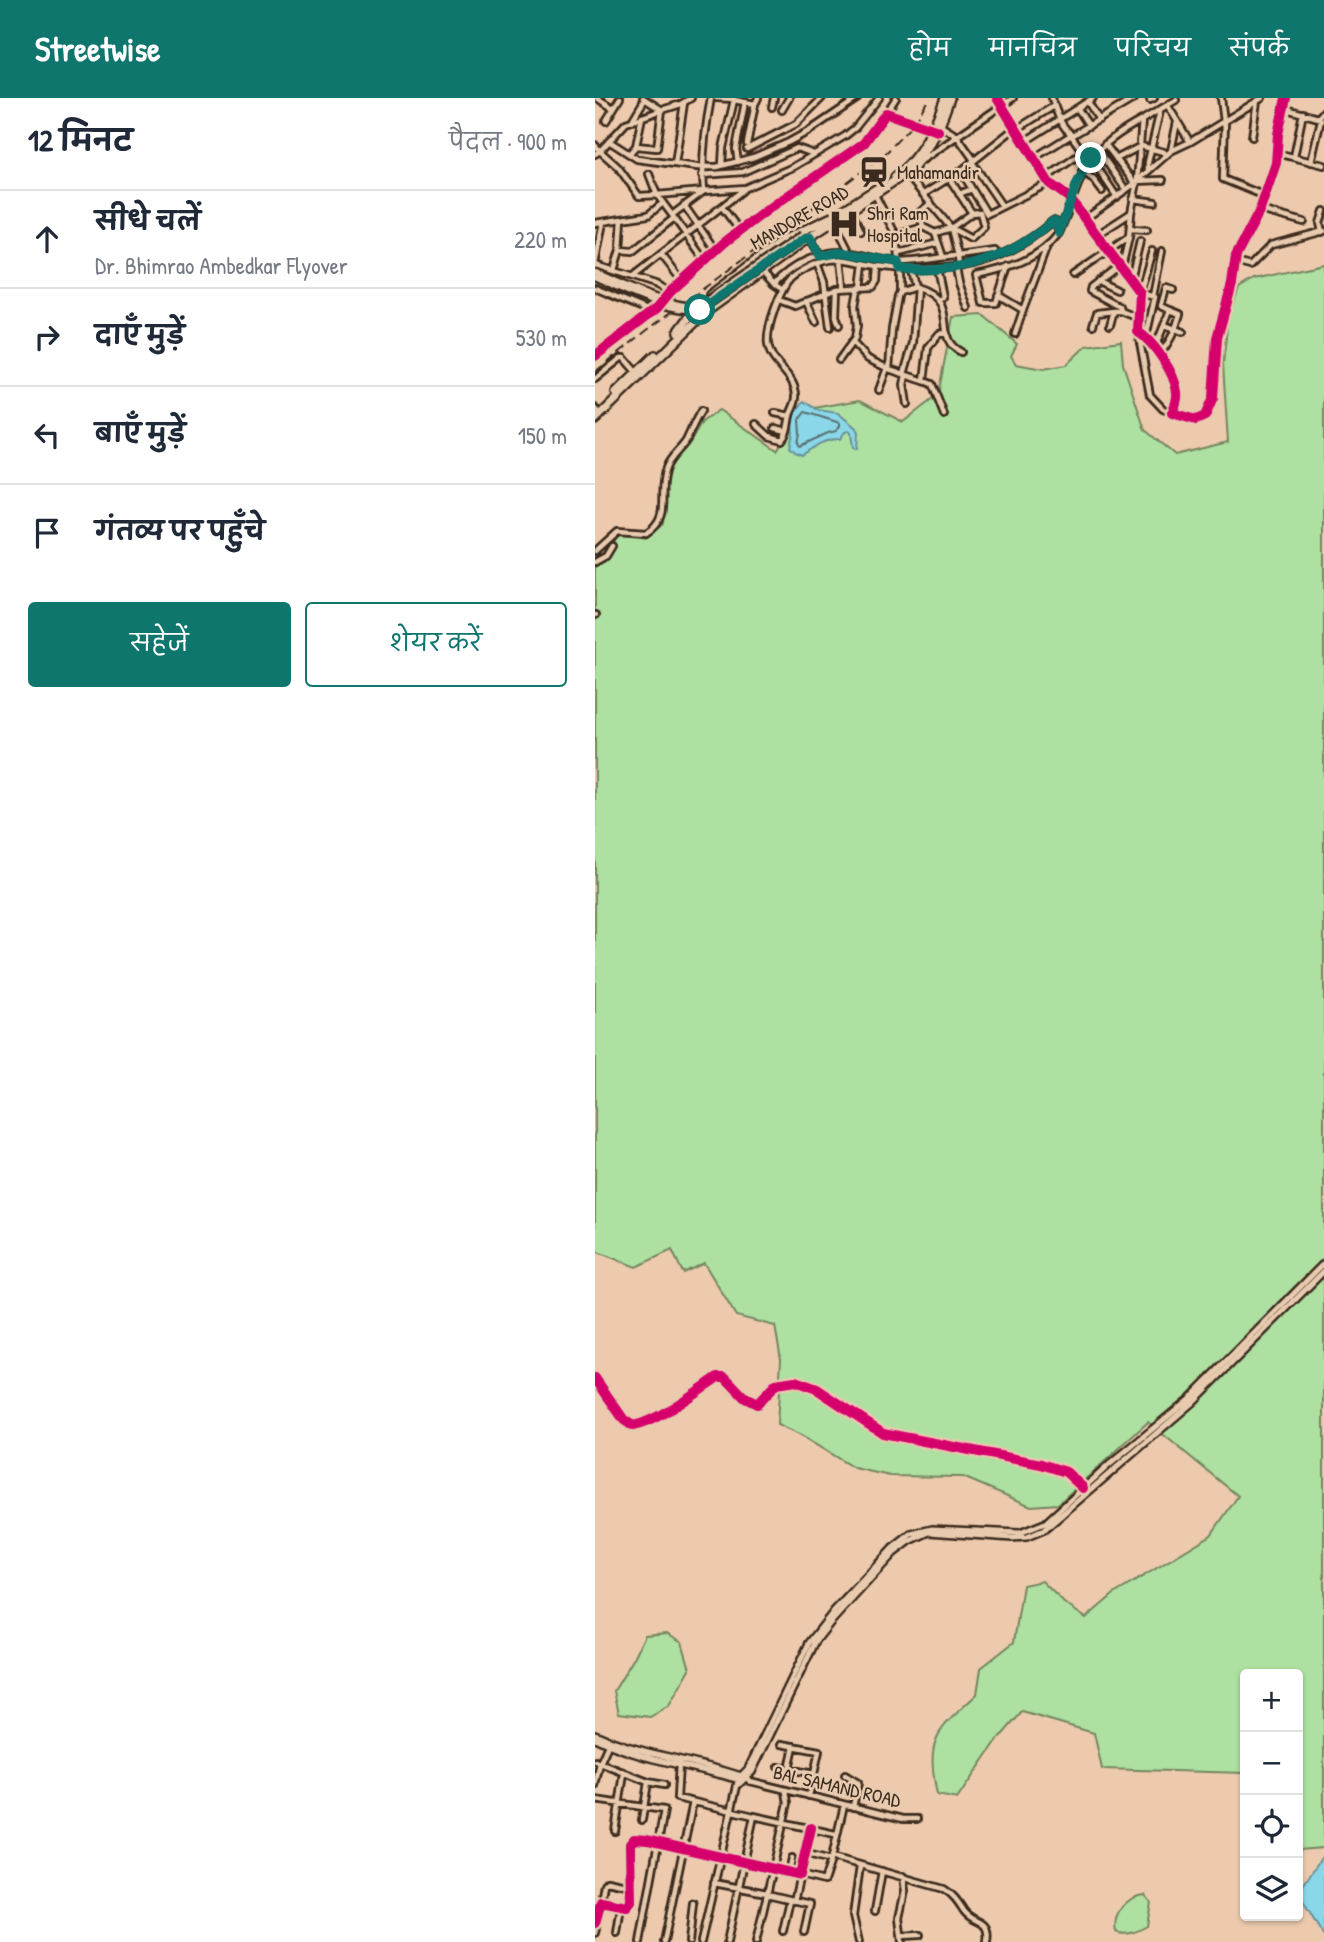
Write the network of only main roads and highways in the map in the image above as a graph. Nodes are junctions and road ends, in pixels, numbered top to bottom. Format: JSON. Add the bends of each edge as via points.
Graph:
{"nodes":[{"id":1,"x":945,"y":98,"type":"edge"},
{"id":2,"x":950,"y":98,"type":"edge"},
{"id":3,"x":937,"y":128,"type":"junction"},
{"id":4,"x":806,"y":235,"type":"junction"},
{"id":5,"x":595,"y":274,"type":"edge"},
{"id":6,"x":596,"y":410,"type":"edge"},
{"id":7,"x":595,"y":420,"type":"edge"},
{"id":8,"x":1324,"y":1263,"type":"edge"},
{"id":9,"x":1324,"y":1271,"type":"edge"},
{"id":10,"x":912,"y":1536,"type":"junction"},
{"id":11,"x":595,"y":1736,"type":"edge"},
{"id":12,"x":743,"y":1780,"type":"junction"}],
"edges":[{"from":1,"to":3,"type":"highway","name":"MANDORE ROAD"},
{"from":2,"to":3,"type":"highway","name":"MANDORE ROAD"},
{"from":3,"to":4,"type":"highway","name":"MANDORE ROAD","via":[[903,171]]},
{"from":3,"to":4,"type":"highway","name":"MANDORE ROAD","via":[[920,162],[907,175]]},
{"from":4,"to":5,"type":"main road","bridge":true,"via":[[693,312],[649,299]]},
{"from":4,"to":6,"type":"highway","name":"MANDORE ROAD","via":[[783,240],[699,303],[678,333]]},
{"from":4,"to":7,"type":"highway","name":"MANDORE ROAD","via":[[699,317]]},
{"from":8,"to":10,"type":"main road","via":[[1190,1398],[1045,1523],[1020,1533],[932,1529]]},
{"from":9,"to":10,"type":"main road","via":[[1193,1402],[1044,1530],[1011,1538],[929,1532]]},
{"from":10,"to":12,"type":"main road","via":[[816,1641]]},
{"from":11,"to":12,"type":"main road","name":"BAL SAMAND ROAD","via":[[635,1750],[708,1765]]},
{"from":11,"to":12,"type":"main road","name":"BAL SAMAND ROAD","via":[[608,1745],[650,1758]]}]}
